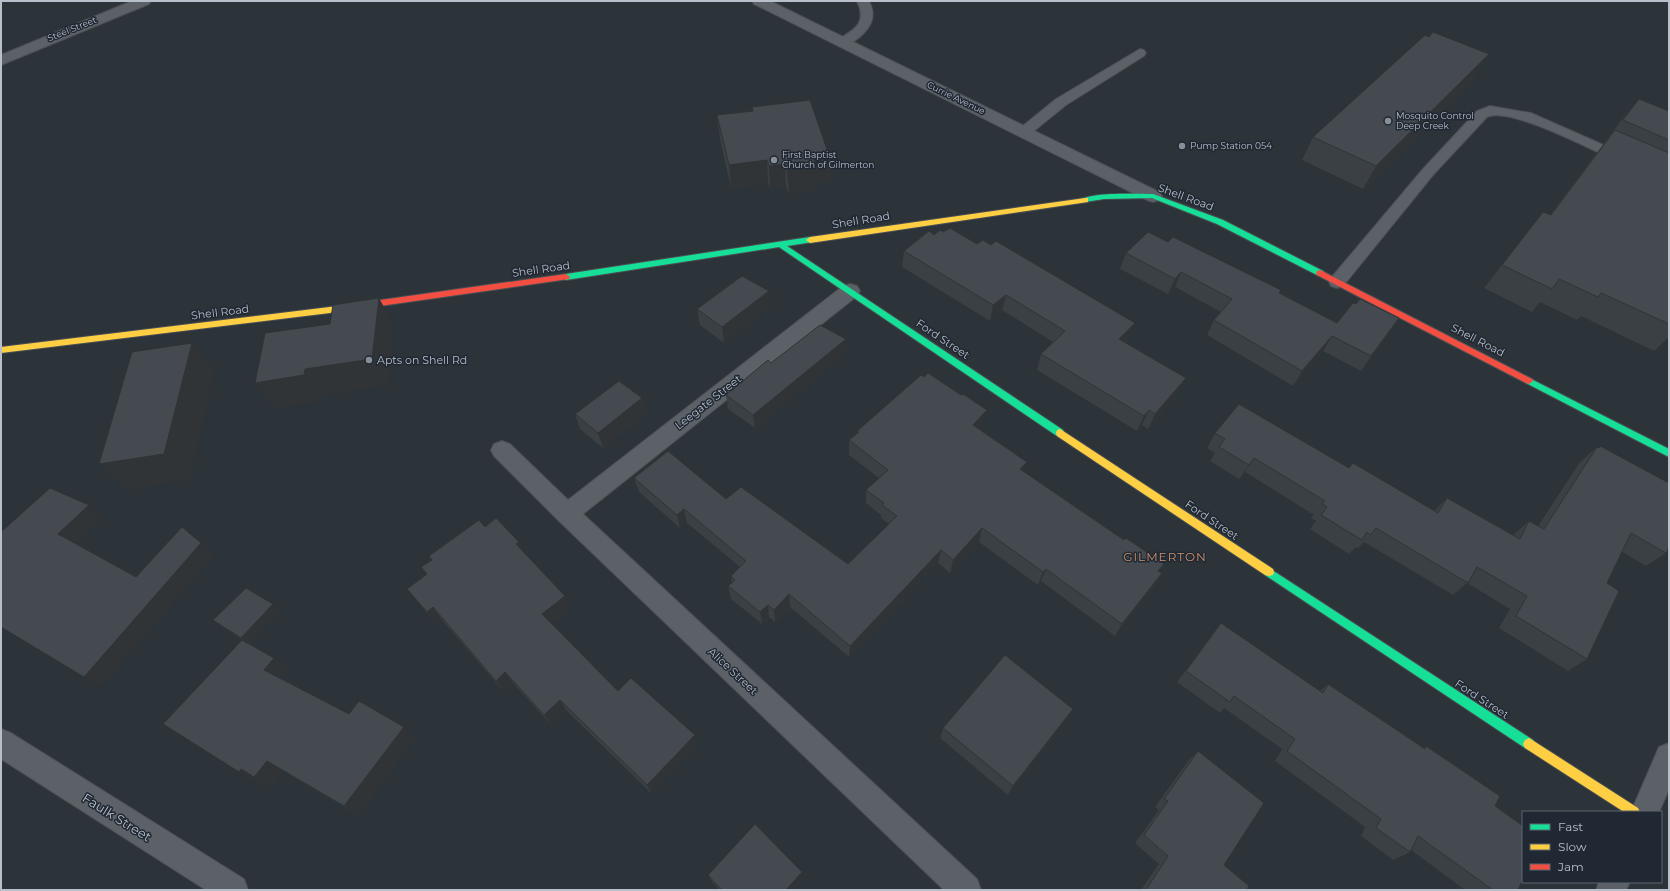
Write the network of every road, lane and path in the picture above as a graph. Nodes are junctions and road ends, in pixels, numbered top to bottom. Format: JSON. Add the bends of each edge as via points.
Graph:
{"nodes":[{"id":1,"x":144,"y":1,"type":"edge"},
{"id":2,"x":759,"y":1,"type":"edge"},
{"id":3,"x":792,"y":1,"type":"edge"},
{"id":4,"x":863,"y":1,"type":"edge"},
{"id":5,"x":776,"y":10,"type":"junction"},
{"id":6,"x":843,"y":42,"type":"junction"},
{"id":7,"x":1140,"y":54,"type":"dead end"},
{"id":8,"x":1,"y":60,"type":"edge"},
{"id":9,"x":1024,"y":132,"type":"junction"},
{"id":10,"x":1669,"y":180,"type":"edge"},
{"id":11,"x":1153,"y":196,"type":"junction"},
{"id":12,"x":779,"y":244,"type":"junction"},
{"id":13,"x":1337,"y":282,"type":"junction"},
{"id":14,"x":850,"y":292,"type":"junction"},
{"id":15,"x":1,"y":350,"type":"edge"},
{"id":16,"x":502,"y":450,"type":"dead end"},
{"id":17,"x":1669,"y":453,"type":"edge"},
{"id":18,"x":567,"y":514,"type":"junction"},
{"id":19,"x":1,"y":744,"type":"edge"},
{"id":20,"x":1669,"y":757,"type":"edge"},
{"id":21,"x":1632,"y":811,"type":"edge"},
{"id":22,"x":1645,"y":811,"type":"edge"},
{"id":23,"x":233,"y":890,"type":"edge"},
{"id":24,"x":966,"y":890,"type":"edge"}],
"edges":[{"from":1,"to":8,"type":"street","name":"Steel Street"},
{"from":2,"to":5,"type":"street","name":"Currie Avenue"},
{"from":3,"to":5,"type":"street"},
{"from":4,"to":6,"type":"lane","via":[[868,9],[867,20],[856,35]]},
{"from":5,"to":6,"type":"street","name":"Currie Avenue"},
{"from":6,"to":9,"type":"street","name":"Currie Avenue"},
{"from":7,"to":9,"type":"lane","via":[[1062,102]]},
{"from":9,"to":11,"type":"street","name":"Currie Avenue"},
{"from":10,"to":13,"type":"lane","via":[[1526,116],[1490,110],[1482,114],[1428,172]]},
{"from":11,"to":12,"type":"street","name":"Shell Road","via":[[1104,197]]},
{"from":11,"to":13,"type":"street","name":"Shell Road","via":[[1220,222]]},
{"from":12,"to":14,"type":"street","name":"Ford Street"},
{"from":12,"to":15,"type":"street","name":"Shell Road","via":[[348,308]]},
{"from":13,"to":17,"type":"street","name":"Shell Road"},
{"from":14,"to":18,"type":"street","name":"Leegate Street"},
{"from":14,"to":21,"type":"street","name":"Ford Street","via":[[1380,647]]},
{"from":16,"to":18,"type":"street","name":"Alice Street"},
{"from":18,"to":24,"type":"street","name":"Alice Street"},
{"from":19,"to":23,"type":"street","name":"Faulk Street"},
{"from":20,"to":22,"type":"street"}]}
